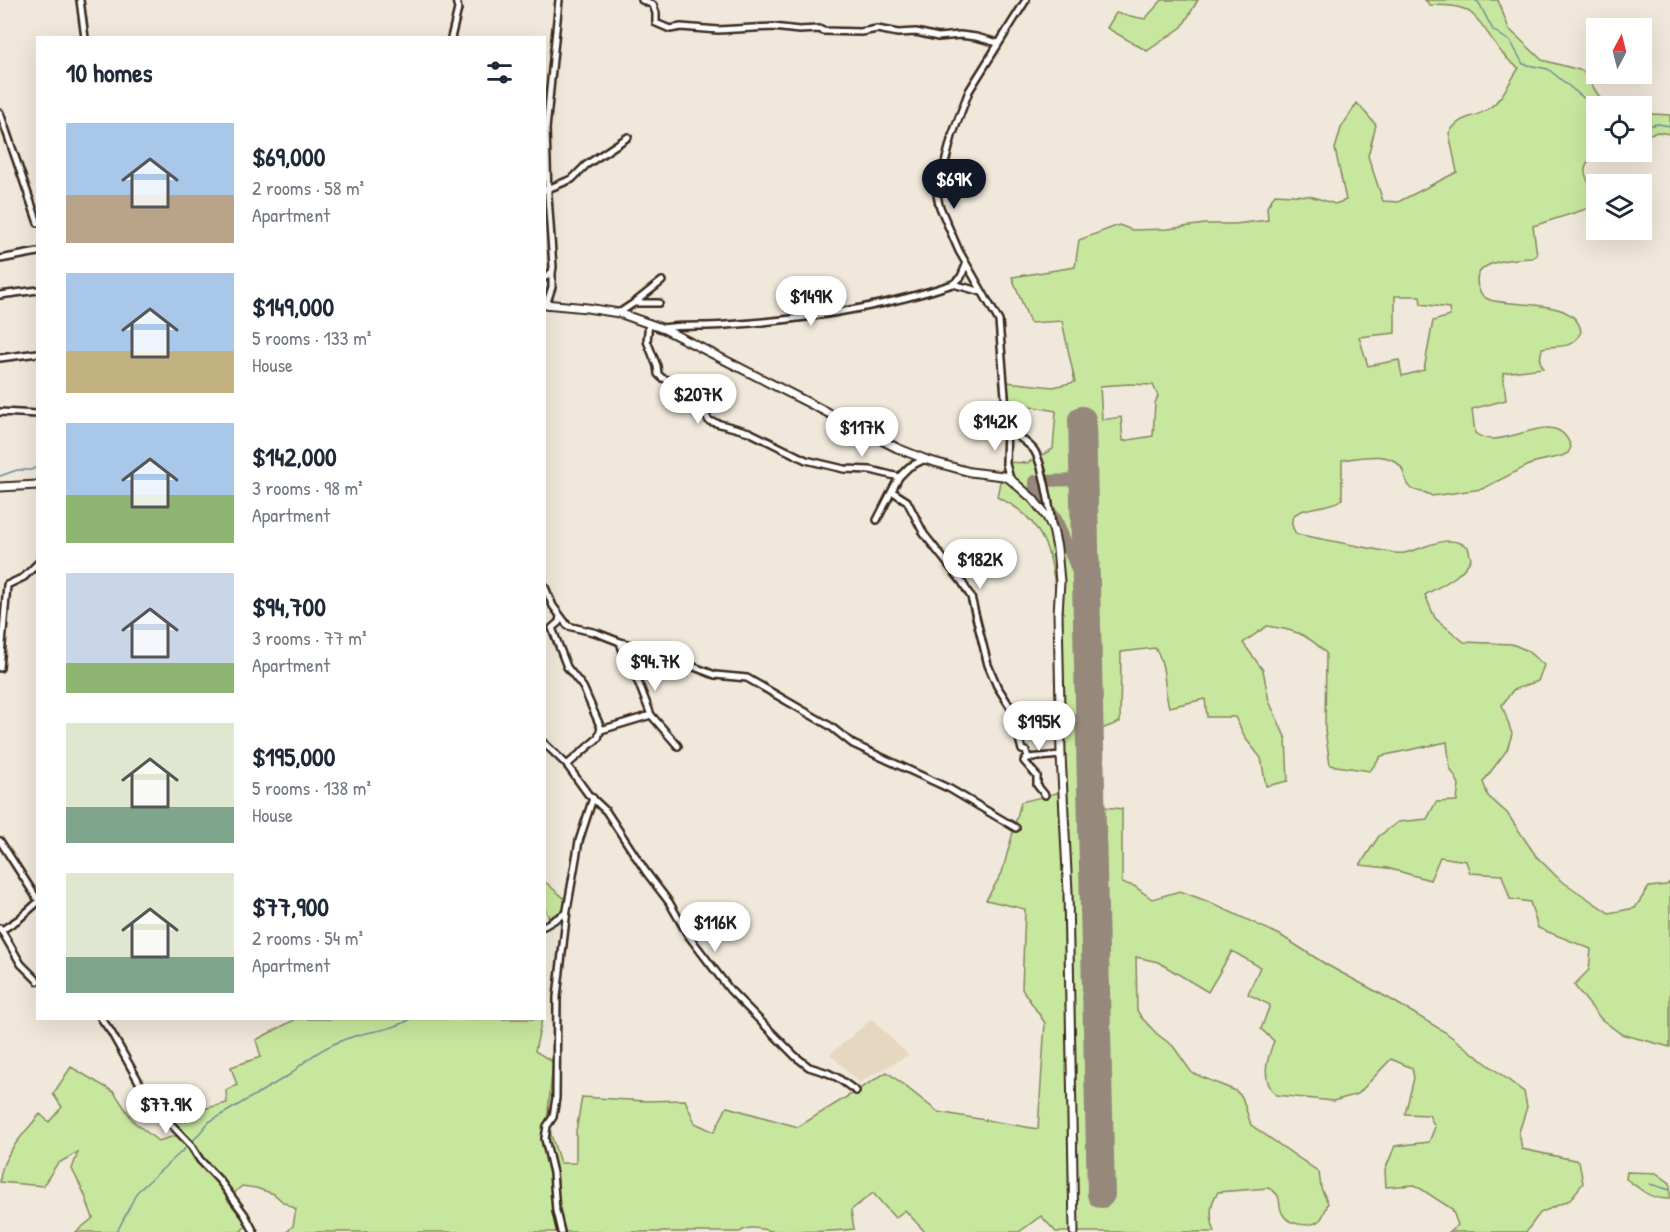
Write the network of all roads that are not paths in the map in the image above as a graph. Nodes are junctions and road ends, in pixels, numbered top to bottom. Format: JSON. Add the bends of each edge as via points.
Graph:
{"nodes":[{"id":1,"x":80,"y":0,"type":"edge"},
{"id":2,"x":456,"y":0,"type":"edge"},
{"id":3,"x":559,"y":0,"type":"edge"},
{"id":4,"x":642,"y":0,"type":"edge"},
{"id":5,"x":1026,"y":0,"type":"edge"},
{"id":6,"x":85,"y":36,"type":"edge"},
{"id":7,"x":451,"y":36,"type":"edge"},
{"id":8,"x":998,"y":44,"type":"junction"},
{"id":9,"x":0,"y":113,"type":"edge"},
{"id":10,"x":628,"y":137,"type":"dead end"},
{"id":11,"x":546,"y":190,"type":"edge"},
{"id":12,"x":36,"y":217,"type":"edge"},
{"id":13,"x":36,"y":252,"type":"edge"},
{"id":14,"x":0,"y":259,"type":"edge"},
{"id":15,"x":966,"y":265,"type":"junction"},
{"id":16,"x":552,"y":272,"type":"junction"},
{"id":17,"x":546,"y":276,"type":"edge"},
{"id":18,"x":662,"y":281,"type":"dead end"},
{"id":19,"x":953,"y":284,"type":"junction"},
{"id":20,"x":36,"y":290,"type":"edge"},
{"id":21,"x":982,"y":292,"type":"junction"},
{"id":22,"x":0,"y":295,"type":"edge"},
{"id":23,"x":546,"y":302,"type":"edge"},
{"id":24,"x":634,"y":303,"type":"junction"},
{"id":25,"x":659,"y":303,"type":"dead end"},
{"id":26,"x":546,"y":304,"type":"edge"},
{"id":27,"x":619,"y":313,"type":"junction"},
{"id":28,"x":649,"y":323,"type":"junction"},
{"id":29,"x":660,"y":328,"type":"junction"},
{"id":30,"x":36,"y":353,"type":"edge"},
{"id":31,"x":0,"y":358,"type":"edge"},
{"id":32,"x":0,"y":412,"type":"edge"},
{"id":33,"x":36,"y":414,"type":"edge"},
{"id":34,"x":1007,"y":421,"type":"junction"},
{"id":35,"x":925,"y":459,"type":"junction"},
{"id":36,"x":899,"y":477,"type":"junction"},
{"id":37,"x":1010,"y":478,"type":"junction"},
{"id":38,"x":36,"y":485,"type":"edge"},
{"id":39,"x":0,"y":487,"type":"edge"},
{"id":40,"x":893,"y":492,"type":"junction"},
{"id":41,"x":877,"y":520,"type":"dead end"},
{"id":42,"x":1053,"y":530,"type":"junction"},
{"id":43,"x":36,"y":565,"type":"edge"},
{"id":44,"x":546,"y":589,"type":"edge"},
{"id":45,"x":560,"y":616,"type":"junction"},
{"id":46,"x":620,"y":642,"type":"junction"},
{"id":47,"x":0,"y":668,"type":"edge"},
{"id":48,"x":651,"y":715,"type":"junction"},
{"id":49,"x":601,"y":730,"type":"junction"},
{"id":50,"x":546,"y":745,"type":"edge"},
{"id":51,"x":678,"y":746,"type":"dead end"},
{"id":52,"x":1061,"y":754,"type":"junction"},
{"id":53,"x":1028,"y":758,"type":"junction"},
{"id":54,"x":567,"y":765,"type":"junction"},
{"id":55,"x":1044,"y":795,"type":"dead end"},
{"id":56,"x":592,"y":798,"type":"junction"},
{"id":57,"x":1016,"y":828,"type":"dead end"},
{"id":58,"x":0,"y":841,"type":"edge"},
{"id":59,"x":36,"y":898,"type":"edge"},
{"id":60,"x":36,"y":903,"type":"edge"},
{"id":61,"x":566,"y":913,"type":"junction"},
{"id":62,"x":546,"y":925,"type":"edge"},
{"id":63,"x":1,"y":929,"type":"edge"},
{"id":64,"x":36,"y":979,"type":"edge"},
{"id":65,"x":102,"y":1020,"type":"edge"},
{"id":66,"x":856,"y":1091,"type":"dead end"},
{"id":67,"x":254,"y":1232,"type":"edge"},
{"id":68,"x":561,"y":1232,"type":"edge"},
{"id":69,"x":1074,"y":1232,"type":"edge"}],
"edges":[{"from":1,"to":6,"type":"street"},
{"from":2,"to":7,"type":"street","via":[[458,9]]},
{"from":3,"to":11,"type":"street","via":[[546,112]]},
{"from":4,"to":8,"type":"street","via":[[653,5],[656,23],[666,28],[773,27],[853,32],[877,29],[938,37],[960,35]]},
{"from":5,"to":8,"type":"street"},
{"from":8,"to":15,"type":"street","via":[[969,91],[938,187],[939,205]]},
{"from":9,"to":12,"type":"street"},
{"from":10,"to":11,"type":"street","via":[[572,179]]},
{"from":11,"to":16,"type":"street"},
{"from":13,"to":14,"type":"street"},
{"from":15,"to":19,"type":"street"},
{"from":15,"to":21,"type":"street"},
{"from":16,"to":17,"type":"street"},
{"from":16,"to":23,"type":"street"},
{"from":18,"to":24,"type":"street"},
{"from":19,"to":21,"type":"street"},
{"from":19,"to":29,"type":"street","via":[[890,301],[800,317]]},
{"from":20,"to":22,"type":"street"},
{"from":21,"to":34,"type":"street","via":[[1001,333]]},
{"from":24,"to":25,"type":"street"},
{"from":24,"to":27,"type":"street"},
{"from":26,"to":27,"type":"main road"},
{"from":27,"to":28,"type":"main road"},
{"from":28,"to":29,"type":"main road"},
{"from":28,"to":36,"type":"street","via":[[647,341],[658,374],[698,405],[709,421],[748,432],[806,460]]},
{"from":29,"to":35,"type":"main road"},
{"from":30,"to":31,"type":"street"},
{"from":32,"to":33,"type":"street"},
{"from":34,"to":37,"type":"street","via":[[1006,464]]},
{"from":34,"to":42,"type":"street","via":[[1038,458]]},
{"from":35,"to":36,"type":"street"},
{"from":35,"to":37,"type":"main road"},
{"from":36,"to":40,"type":"street"},
{"from":37,"to":42,"type":"main road","via":[[1033,499]]},
{"from":38,"to":39,"type":"main road"},
{"from":40,"to":41,"type":"street"},
{"from":40,"to":53,"type":"street","via":[[907,501],[924,534],[971,597],[988,665],[1011,708],[1022,750]]},
{"from":42,"to":52,"type":"main road","via":[[1060,582]]},
{"from":43,"to":47,"type":"street","via":[[24,577],[7,585]]},
{"from":44,"to":45,"type":"street"},
{"from":45,"to":46,"type":"street","via":[[568,626]]},
{"from":45,"to":49,"type":"street","via":[[552,628],[560,652],[583,687]]},
{"from":46,"to":48,"type":"street"},
{"from":46,"to":57,"type":"street","via":[[715,675],[747,678],[830,726],[853,744],[950,789]]},
{"from":48,"to":49,"type":"street"},
{"from":48,"to":51,"type":"street"},
{"from":49,"to":54,"type":"street","via":[[598,738]]},
{"from":50,"to":54,"type":"street"},
{"from":52,"to":53,"type":"street"},
{"from":52,"to":69,"type":"main road","via":[[1068,892]]},
{"from":53,"to":55,"type":"street","via":[[1024,762],[1037,776],[1037,785]]},
{"from":54,"to":56,"type":"street"},
{"from":56,"to":61,"type":"street"},
{"from":56,"to":66,"type":"street","via":[[609,815],[688,935],[730,990],[801,1061]]},
{"from":58,"to":59,"type":"street"},
{"from":60,"to":63,"type":"street"},
{"from":61,"to":62,"type":"street"},
{"from":61,"to":68,"type":"street","via":[[557,998],[556,1098],[545,1139]]},
{"from":63,"to":64,"type":"street","via":[[21,964]]},
{"from":65,"to":67,"type":"street","via":[[142,1089],[220,1181]]}]}
